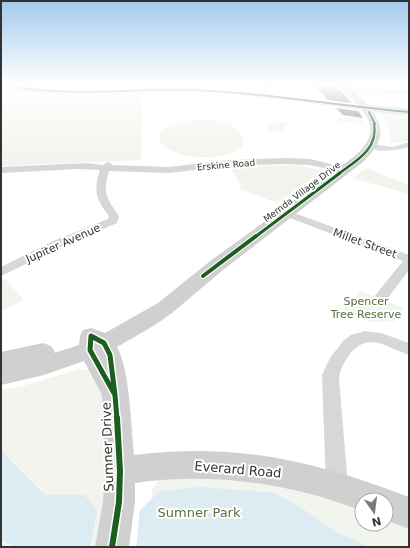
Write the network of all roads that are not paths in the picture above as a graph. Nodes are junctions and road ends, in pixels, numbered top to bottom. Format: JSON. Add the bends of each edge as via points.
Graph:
{"nodes":[{"id":1,"x":368,"y":111,"type":"edge"},
{"id":2,"x":394,"y":111,"type":"edge"},
{"id":3,"x":409,"y":112,"type":"edge"},
{"id":4,"x":409,"y":144,"type":"edge"},
{"id":5,"x":371,"y":146,"type":"junction"},
{"id":6,"x":107,"y":166,"type":"junction"},
{"id":7,"x":5,"y":170,"type":"edge"},
{"id":8,"x":342,"y":172,"type":"junction"},
{"id":9,"x":1,"y":181,"type":"edge"},
{"id":10,"x":285,"y":215,"type":"junction"},
{"id":11,"x":409,"y":259,"type":"edge"},
{"id":12,"x":409,"y":262,"type":"edge"},
{"id":13,"x":4,"y":266,"type":"edge"},
{"id":14,"x":382,"y":296,"type":"dead end"},
{"id":15,"x":95,"y":343,"type":"junction"},
{"id":16,"x":409,"y":349,"type":"edge"},
{"id":17,"x":1,"y":361,"type":"edge"},
{"id":18,"x":1,"y":375,"type":"edge"},
{"id":19,"x":120,"y":486,"type":"junction"},
{"id":20,"x":337,"y":486,"type":"junction"},
{"id":21,"x":354,"y":492,"type":"edge"},
{"id":22,"x":394,"y":507,"type":"edge"},
{"id":23,"x":409,"y":513,"type":"edge"},
{"id":24,"x":112,"y":547,"type":"edge"}],
"edges":[{"from":1,"to":5,"type":"street","name":"Mernda Village Drive","via":[[376,126]]},
{"from":2,"to":3,"type":"street"},
{"from":4,"to":5,"type":"street","via":[[394,149]]},
{"from":5,"to":8,"type":"street","name":"Mernda Village Drive"},
{"from":6,"to":7,"type":"street","name":"Erskine Road"},
{"from":6,"to":8,"type":"street","name":"Erskine Road","via":[[169,170],[229,163],[302,161]]},
{"from":6,"to":13,"type":"street","name":"Jupiter Avenue","via":[[100,196],[114,216],[113,221]]},
{"from":7,"to":9,"type":"street"},
{"from":8,"to":10,"type":"street","name":"Mernda Village Drive"},
{"from":10,"to":11,"type":"street","name":"Millet Street"},
{"from":10,"to":15,"type":"street","name":"Mernda Village Drive","via":[[140,325]]},
{"from":12,"to":14,"type":"street"},
{"from":15,"to":17,"type":"street","name":"Mernda Village Drive","via":[[60,347]]},
{"from":15,"to":18,"type":"street","name":"Mernda Village Drive","via":[[37,367]]},
{"from":15,"to":19,"type":"street","name":"Sumner Drive","via":[[115,395]]},
{"from":16,"to":20,"type":"street","via":[[375,337],[361,337],[350,342],[332,368],[330,378]]},
{"from":19,"to":20,"type":"street","name":"Everard Road","via":[[149,466],[178,464],[244,466],[281,471]]},
{"from":19,"to":24,"type":"street","name":"Sumner Drive"},
{"from":20,"to":21,"type":"street","name":"Everard Road"},
{"from":22,"to":23,"type":"street"}]}
